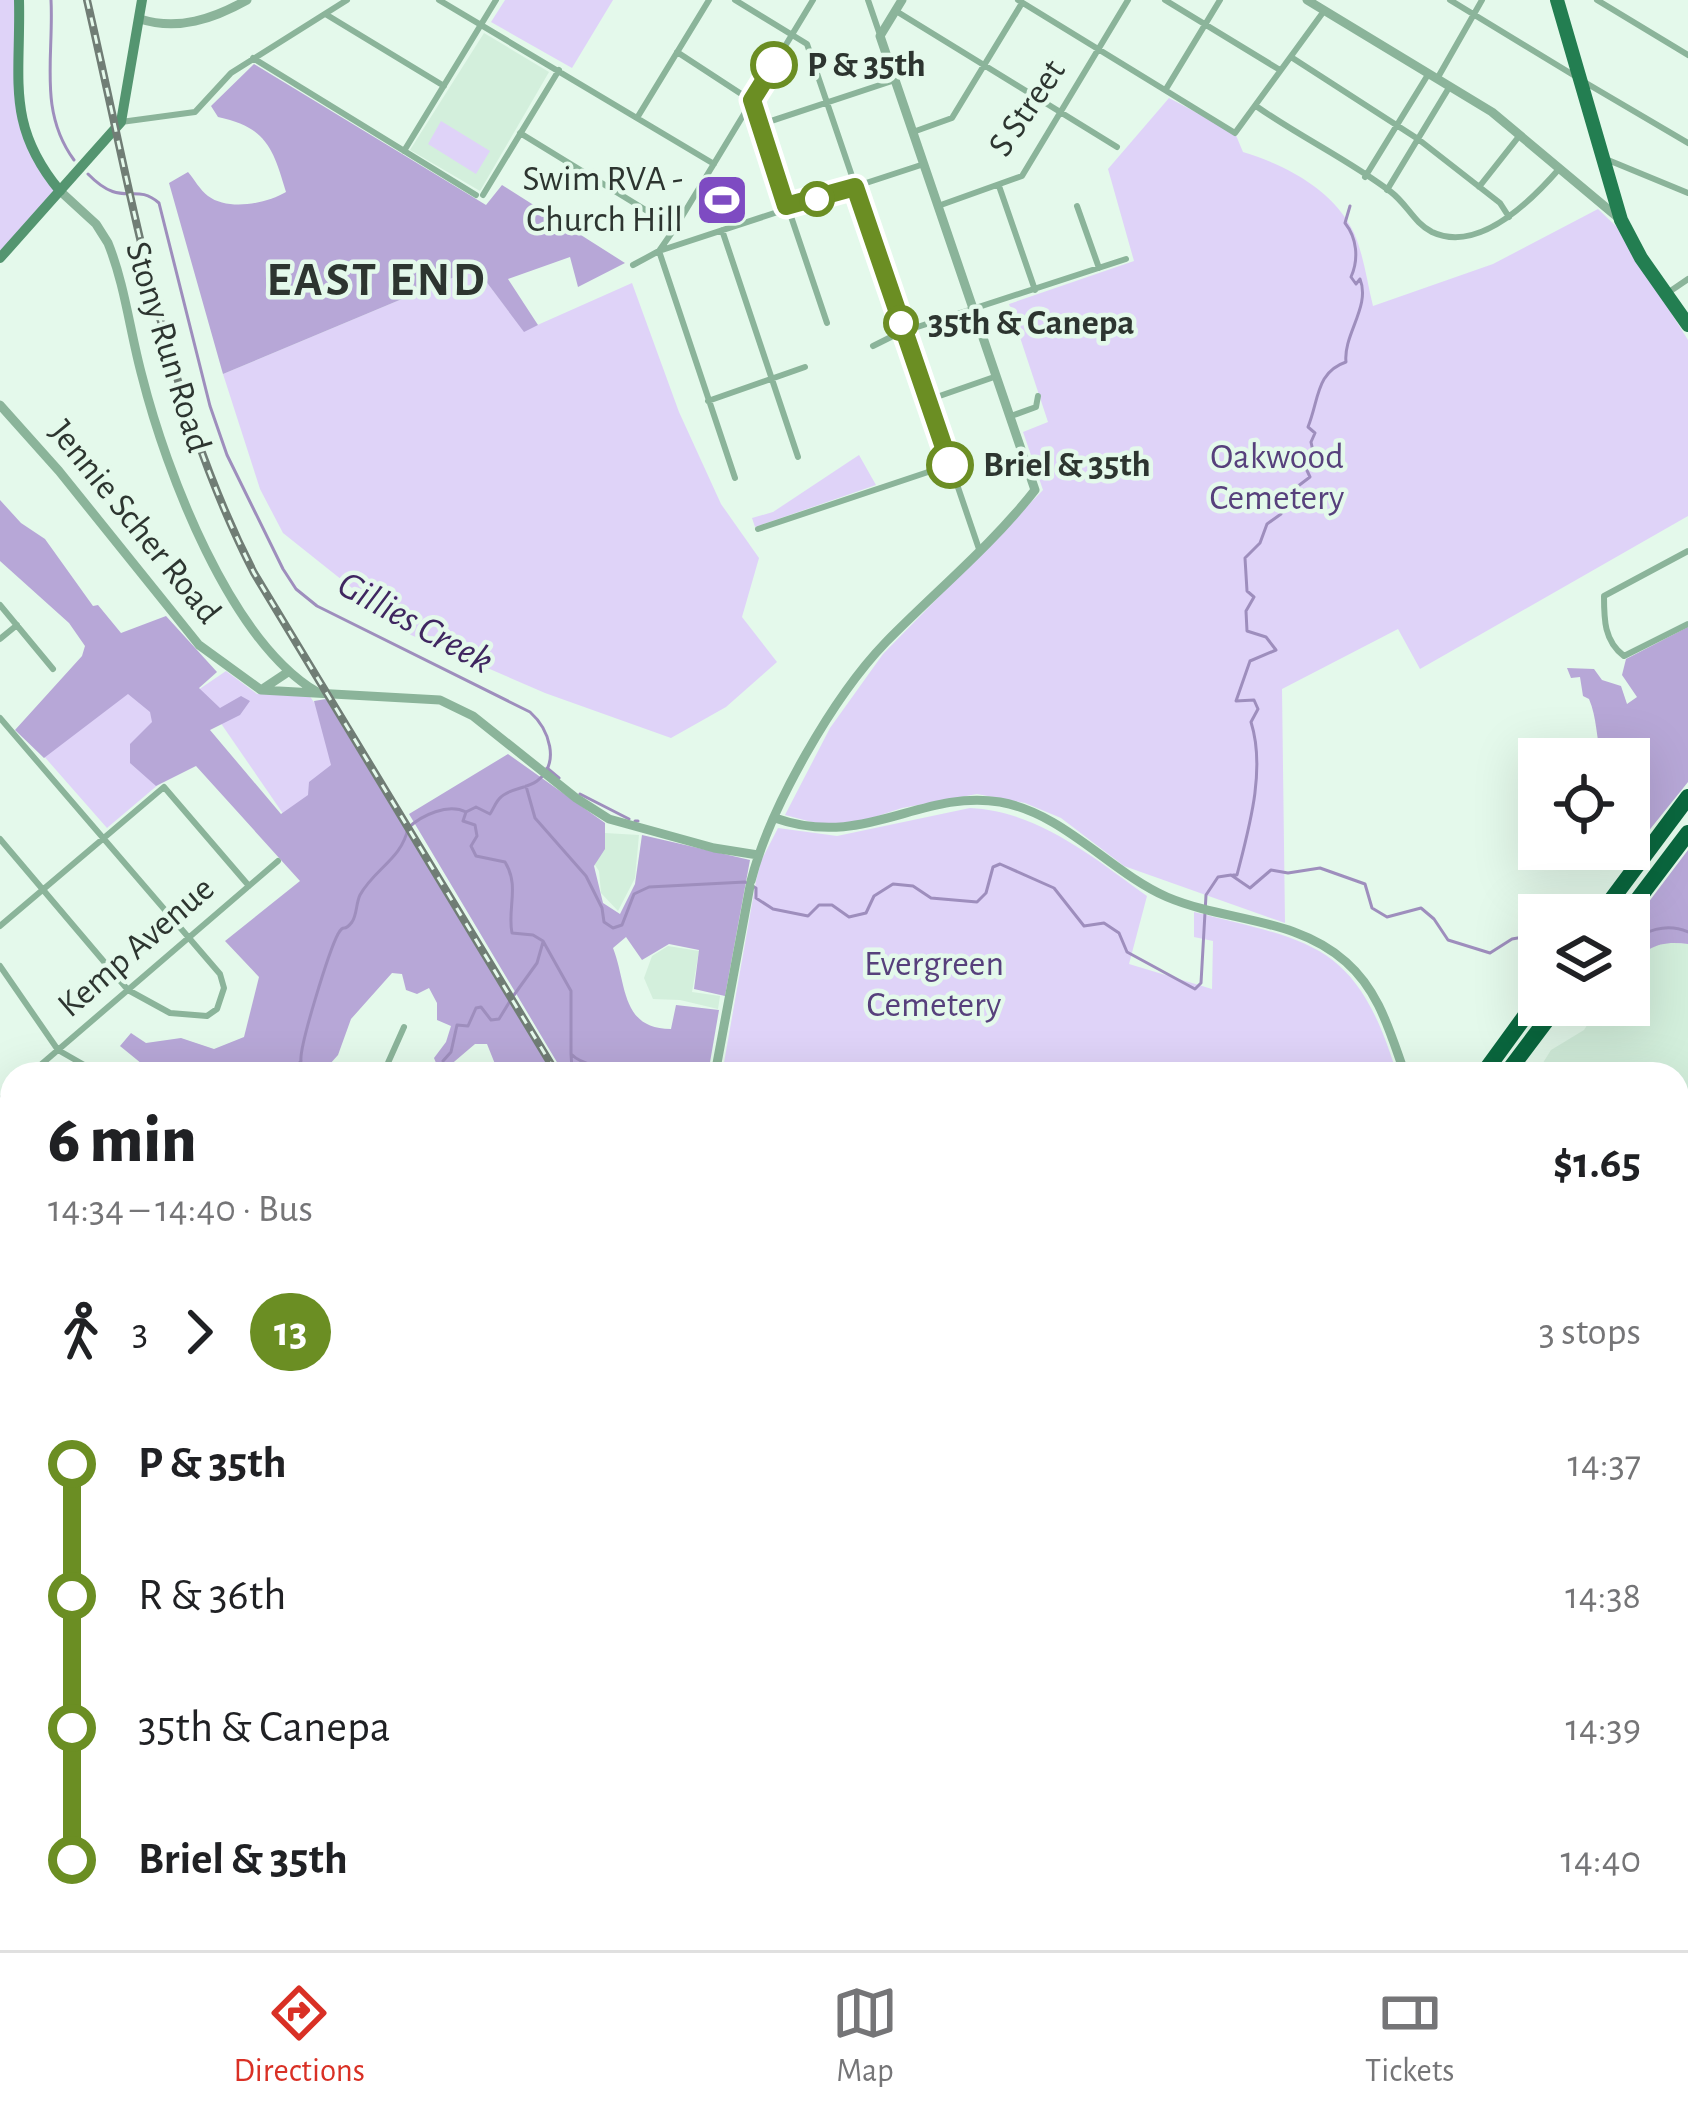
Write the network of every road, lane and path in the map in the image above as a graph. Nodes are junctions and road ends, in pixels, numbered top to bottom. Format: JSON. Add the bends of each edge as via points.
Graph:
{"nodes":[{"id":1,"x":19,"y":0,"type":"edge"},
{"id":2,"x":142,"y":0,"type":"edge"},
{"id":3,"x":247,"y":0,"type":"edge"},
{"id":4,"x":347,"y":0,"type":"edge"},
{"id":5,"x":439,"y":0,"type":"edge"},
{"id":6,"x":496,"y":0,"type":"edge"},
{"id":7,"x":709,"y":0,"type":"edge"},
{"id":8,"x":735,"y":0,"type":"edge"},
{"id":9,"x":813,"y":0,"type":"edge"},
{"id":10,"x":868,"y":0,"type":"edge"},
{"id":11,"x":902,"y":0,"type":"edge"},
{"id":12,"x":1128,"y":0,"type":"edge"},
{"id":13,"x":1165,"y":0,"type":"edge"},
{"id":14,"x":1220,"y":0,"type":"edge"},
{"id":15,"x":1307,"y":0,"type":"edge"},
{"id":16,"x":1450,"y":0,"type":"edge"},
{"id":17,"x":1482,"y":0,"type":"edge"},
{"id":18,"x":1557,"y":0,"type":"edge"},
{"id":19,"x":1597,"y":0,"type":"edge"},
{"id":20,"x":1022,"y":1,"type":"edge"},
{"id":21,"x":1322,"y":6,"type":"edge"},
{"id":22,"x":896,"y":11,"type":"junction"},
{"id":23,"x":327,"y":15,"type":"junction"},
{"id":24,"x":1474,"y":15,"type":"junction"},
{"id":25,"x":140,"y":19,"type":"junction"},
{"id":26,"x":482,"y":22,"type":"junction"},
{"id":27,"x":1206,"y":24,"type":"junction"},
{"id":28,"x":792,"y":35,"type":"junction"},
{"id":29,"x":880,"y":36,"type":"junction"},
{"id":30,"x":1099,"y":49,"type":"junction"},
{"id":31,"x":677,"y":52,"type":"junction"},
{"id":32,"x":1688,"y":55,"type":"edge"},
{"id":33,"x":1291,"y":57,"type":"junction"},
{"id":34,"x":253,"y":58,"type":"junction"},
{"id":35,"x":984,"y":65,"type":"junction"},
{"id":36,"x":559,"y":70,"type":"junction"},
{"id":37,"x":1281,"y":70,"type":"junction"},
{"id":38,"x":1433,"y":76,"type":"junction"},
{"id":39,"x":895,"y":80,"type":"junction"},
{"id":40,"x":1581,"y":81,"type":"junction"},
{"id":41,"x":444,"y":86,"type":"junction"},
{"id":42,"x":1450,"y":86,"type":"junction"},
{"id":43,"x":1165,"y":90,"type":"junction"},
{"id":44,"x":752,"y":100,"type":"junction"},
{"id":45,"x":826,"y":103,"type":"junction"},
{"id":46,"x":1256,"y":105,"type":"junction"},
{"id":47,"x":1061,"y":112,"type":"junction"},
{"id":48,"x":637,"y":118,"type":"junction"},
{"id":49,"x":121,"y":122,"type":"junction"},
{"id":50,"x":759,"y":125,"type":"junction"},
{"id":51,"x":1397,"y":125,"type":"junction"},
{"id":52,"x":914,"y":131,"type":"junction"},
{"id":53,"x":520,"y":133,"type":"junction"},
{"id":54,"x":1520,"y":135,"type":"junction"},
{"id":55,"x":1418,"y":140,"type":"junction"},
{"id":56,"x":1688,"y":142,"type":"edge"},
{"id":57,"x":1118,"y":147,"type":"dead end"},
{"id":58,"x":404,"y":151,"type":"junction"},
{"id":59,"x":1604,"y":158,"type":"junction"},
{"id":60,"x":714,"y":164,"type":"junction"},
{"id":61,"x":924,"y":164,"type":"junction"},
{"id":62,"x":1559,"y":169,"type":"junction"},
{"id":63,"x":1365,"y":177,"type":"junction"},
{"id":64,"x":999,"y":186,"type":"junction"},
{"id":65,"x":855,"y":187,"type":"junction"},
{"id":66,"x":1479,"y":187,"type":"junction"},
{"id":67,"x":1387,"y":190,"type":"junction"},
{"id":68,"x":60,"y":191,"type":"junction"},
{"id":69,"x":1688,"y":193,"type":"edge"},
{"id":70,"x":786,"y":206,"type":"junction"},
{"id":71,"x":938,"y":206,"type":"junction"},
{"id":72,"x":1077,"y":206,"type":"dead end"},
{"id":73,"x":1509,"y":217,"type":"junction"},
{"id":74,"x":1621,"y":220,"type":"junction"},
{"id":75,"x":675,"y":228,"type":"junction"},
{"id":76,"x":722,"y":230,"type":"junction"},
{"id":77,"x":658,"y":250,"type":"junction"},
{"id":78,"x":0,"y":258,"type":"edge"},
{"id":79,"x":1126,"y":259,"type":"dead end"},
{"id":80,"x":633,"y":265,"type":"dead end"},
{"id":81,"x":1100,"y":268,"type":"junction"},
{"id":82,"x":1688,"y":279,"type":"edge"},
{"id":83,"x":1035,"y":290,"type":"junction"},
{"id":84,"x":1666,"y":294,"type":"junction"},
{"id":85,"x":975,"y":310,"type":"junction"},
{"id":86,"x":827,"y":323,"type":"dead end"},
{"id":87,"x":1688,"y":325,"type":"edge"},
{"id":88,"x":904,"y":332,"type":"junction"},
{"id":89,"x":873,"y":346,"type":"dead end"},
{"id":90,"x":806,"y":367,"type":"dead end"},
{"id":91,"x":997,"y":376,"type":"junction"},
{"id":92,"x":772,"y":379,"type":"junction"},
{"id":93,"x":1038,"y":396,"type":"dead end"},
{"id":94,"x":708,"y":400,"type":"junction"},
{"id":95,"x":928,"y":400,"type":"junction"},
{"id":96,"x":0,"y":405,"type":"edge"},
{"id":97,"x":1011,"y":416,"type":"junction"},
{"id":98,"x":798,"y":458,"type":"dead end"},
{"id":99,"x":950,"y":465,"type":"junction"},
{"id":100,"x":735,"y":478,"type":"dead end"},
{"id":101,"x":758,"y":529,"type":"dead end"},
{"id":102,"x":979,"y":549,"type":"junction"},
{"id":103,"x":1688,"y":551,"type":"edge"},
{"id":104,"x":0,"y":605,"type":"edge"},
{"id":105,"x":1688,"y":624,"type":"edge"},
{"id":106,"x":17,"y":625,"type":"junction"},
{"id":107,"x":0,"y":639,"type":"edge"},
{"id":108,"x":53,"y":669,"type":"dead end"},
{"id":109,"x":288,"y":672,"type":"junction"},
{"id":110,"x":261,"y":690,"type":"junction"},
{"id":111,"x":319,"y":693,"type":"junction"},
{"id":112,"x":0,"y":718,"type":"edge"},
{"id":113,"x":1688,"y":797,"type":"edge"},
{"id":114,"x":775,"y":818,"type":"junction"},
{"id":115,"x":1687,"y":835,"type":"edge"},
{"id":116,"x":104,"y":838,"type":"junction"},
{"id":117,"x":0,"y":839,"type":"edge"},
{"id":118,"x":758,"y":854,"type":"junction"},
{"id":119,"x":278,"y":861,"type":"dead end"},
{"id":120,"x":249,"y":886,"type":"junction"},
{"id":121,"x":44,"y":889,"type":"junction"},
{"id":122,"x":1616,"y":894,"type":"edge"},
{"id":123,"x":1642,"y":894,"type":"edge"},
{"id":124,"x":0,"y":926,"type":"edge"},
{"id":125,"x":188,"y":938,"type":"junction"},
{"id":126,"x":0,"y":966,"type":"edge"},
{"id":127,"x":128,"y":990,"type":"junction"},
{"id":128,"x":1518,"y":1026,"type":"edge"},
{"id":129,"x":1542,"y":1026,"type":"edge"},
{"id":130,"x":404,"y":1027,"type":"dead end"},
{"id":131,"x":58,"y":1050,"type":"junction"},
{"id":132,"x":44,"y":1062,"type":"edge"},
{"id":133,"x":79,"y":1062,"type":"edge"},
{"id":134,"x":388,"y":1062,"type":"edge"},
{"id":135,"x":717,"y":1062,"type":"edge"},
{"id":136,"x":1401,"y":1062,"type":"edge"},
{"id":137,"x":1492,"y":1062,"type":"edge"},
{"id":138,"x":1515,"y":1062,"type":"edge"},
{"id":139,"x":0,"y":1809,"type":"edge"},
{"id":140,"x":0,"y":1877,"type":"edge"}],
"edges":[{"from":1,"to":68,"type":"main road","name":"Stony Run Road","via":[[21,125]]},
{"from":2,"to":25,"type":"main road"},
{"from":3,"to":25,"type":"street","via":[[183,25]]},
{"from":4,"to":23,"type":"street"},
{"from":5,"to":26,"type":"street"},
{"from":6,"to":26,"type":"street"},
{"from":7,"to":31,"type":"street"},
{"from":8,"to":28,"type":"street"},
{"from":9,"to":28,"type":"street"},
{"from":10,"to":29,"type":"street"},
{"from":11,"to":22,"type":"street"},
{"from":12,"to":30,"type":"street","name":"S Street"},
{"from":13,"to":27,"type":"street"},
{"from":14,"to":27,"type":"street"},
{"from":15,"to":21,"type":"street"},
{"from":16,"to":24,"type":"street"},
{"from":17,"to":24,"type":"street"},
{"from":18,"to":40,"type":"main road"},
{"from":19,"to":32,"type":"street"},
{"from":20,"to":30,"type":"street"},
{"from":20,"to":35,"type":"street"},
{"from":21,"to":33,"type":"street"},
{"from":21,"to":38,"type":"street"},
{"from":22,"to":29,"type":"street"},
{"from":22,"to":35,"type":"street"},
{"from":23,"to":34,"type":"street"},
{"from":23,"to":41,"type":"street"},
{"from":24,"to":38,"type":"street"},
{"from":24,"to":40,"type":"street"},
{"from":25,"to":49,"type":"main road"},
{"from":26,"to":36,"type":"street"},
{"from":26,"to":41,"type":"street"},
{"from":27,"to":37,"type":"street"},
{"from":27,"to":43,"type":"street"},
{"from":28,"to":44,"type":"street"},
{"from":28,"to":45,"type":"street","via":[[807,44]]},
{"from":29,"to":39,"type":"street"},
{"from":30,"to":43,"type":"street"},
{"from":30,"to":47,"type":"street","name":"S Street"},
{"from":31,"to":44,"type":"street"},
{"from":31,"to":48,"type":"street"},
{"from":33,"to":37,"type":"street"},
{"from":33,"to":51,"type":"street"},
{"from":34,"to":49,"type":"street","via":[[195,112]]},
{"from":34,"to":58,"type":"street"},
{"from":35,"to":47,"type":"street"},
{"from":35,"to":52,"type":"street","via":[[952,118]]},
{"from":36,"to":48,"type":"street"},
{"from":36,"to":53,"type":"street"},
{"from":37,"to":46,"type":"street"},
{"from":38,"to":42,"type":"street"},
{"from":38,"to":51,"type":"street"},
{"from":39,"to":45,"type":"street"},
{"from":39,"to":52,"type":"street"},
{"from":40,"to":56,"type":"street"},
{"from":40,"to":59,"type":"main road"},
{"from":41,"to":58,"type":"street"},
{"from":42,"to":54,"type":"street"},
{"from":42,"to":55,"type":"street"},
{"from":43,"to":46,"type":"street","via":[[1235,133]]},
{"from":44,"to":50,"type":"street"},
{"from":44,"to":60,"type":"street"},
{"from":45,"to":50,"type":"street"},
{"from":45,"to":65,"type":"street"},
{"from":46,"to":63,"type":"street"},
{"from":47,"to":57,"type":"street"},
{"from":47,"to":64,"type":"street","name":"S Street","via":[[1022,176]]},
{"from":48,"to":60,"type":"street"},
{"from":49,"to":68,"type":"main road"},
{"from":50,"to":70,"type":"street"},
{"from":51,"to":55,"type":"street"},
{"from":51,"to":63,"type":"street"},
{"from":52,"to":61,"type":"street"},
{"from":53,"to":58,"type":"street","via":[[479,195]]},
{"from":53,"to":75,"type":"street"},
{"from":54,"to":62,"type":"street"},
{"from":54,"to":66,"type":"street"},
{"from":55,"to":66,"type":"street"},
{"from":55,"to":67,"type":"street"},
{"from":59,"to":69,"type":"street"},
{"from":59,"to":74,"type":"main road"},
{"from":60,"to":75,"type":"street"},
{"from":61,"to":65,"type":"street"},
{"from":61,"to":71,"type":"street"},
{"from":62,"to":73,"type":"street"},
{"from":62,"to":74,"type":"street"},
{"from":63,"to":67,"type":"street"},
{"from":64,"to":71,"type":"street","name":"S Street"},
{"from":64,"to":83,"type":"street"},
{"from":65,"to":70,"type":"street"},
{"from":65,"to":88,"type":"street"},
{"from":66,"to":73,"type":"street"},
{"from":67,"to":73,"type":"street","via":[[1425,228],[1445,236]]},
{"from":68,"to":78,"type":"main road"},
{"from":68,"to":109,"type":"street","name":"Stony Run Road","via":[[108,242],[175,477],[230,592]]},
{"from":70,"to":76,"type":"street"},
{"from":70,"to":86,"type":"street"},
{"from":71,"to":85,"type":"street"},
{"from":72,"to":81,"type":"street"},
{"from":74,"to":84,"type":"main road"},
{"from":75,"to":77,"type":"street"},
{"from":76,"to":77,"type":"street"},
{"from":76,"to":92,"type":"street"},
{"from":77,"to":80,"type":"street"},
{"from":77,"to":94,"type":"street"},
{"from":79,"to":81,"type":"street"},
{"from":81,"to":83,"type":"street"},
{"from":82,"to":84,"type":"street"},
{"from":83,"to":85,"type":"street"},
{"from":84,"to":87,"type":"main road"},
{"from":85,"to":88,"type":"street"},
{"from":85,"to":91,"type":"street"},
{"from":88,"to":89,"type":"street"},
{"from":88,"to":95,"type":"street"},
{"from":90,"to":92,"type":"street"},
{"from":91,"to":95,"type":"street"},
{"from":91,"to":97,"type":"street"},
{"from":92,"to":94,"type":"street"},
{"from":92,"to":98,"type":"street"},
{"from":93,"to":97,"type":"street","via":[[1036,407]]},
{"from":94,"to":100,"type":"street"},
{"from":95,"to":99,"type":"street"},
{"from":96,"to":110,"type":"street","name":"Jennie Scher Road","via":[[199,645]]},
{"from":97,"to":102,"type":"street","via":[[1035,490]]},
{"from":99,"to":101,"type":"street"},
{"from":99,"to":102,"type":"street"},
{"from":102,"to":114,"type":"street","via":[[847,688]]},
{"from":103,"to":105,"type":"street","via":[[1604,596],[1606,633],[1619,654]]},
{"from":104,"to":106,"type":"street"},
{"from":106,"to":107,"type":"street"},
{"from":106,"to":108,"type":"street"},
{"from":109,"to":110,"type":"street"},
{"from":109,"to":111,"type":"street","name":"Stony Run Road"},
{"from":110,"to":111,"type":"street"},
{"from":111,"to":118,"type":"street","via":[[448,702],[620,823]]},
{"from":112,"to":116,"type":"street"},
{"from":113,"to":122,"type":"highway"},
{"from":114,"to":118,"type":"street"},
{"from":114,"to":136,"type":"street","via":[[838,830],[966,801],[1002,802],[1055,825],[1148,887],[1318,942],[1360,976]]},
{"from":115,"to":123,"type":"highway"},
{"from":116,"to":120,"type":"street","via":[[164,787]]},
{"from":116,"to":121,"type":"street"},
{"from":116,"to":125,"type":"street"},
{"from":117,"to":121,"type":"street"},
{"from":118,"to":135,"type":"street"},
{"from":119,"to":120,"type":"street","name":"Kemp Avenue"},
{"from":120,"to":125,"type":"street","name":"Kemp Avenue"},
{"from":121,"to":124,"type":"street"},
{"from":121,"to":127,"type":"street"},
{"from":125,"to":127,"type":"street","name":"Kemp Avenue"},
{"from":125,"to":127,"type":"street","via":[[224,985],[209,1015],[160,1010]]},
{"from":126,"to":131,"type":"street"},
{"from":127,"to":131,"type":"street","name":"Kemp Avenue"},
{"from":128,"to":137,"type":"highway"},
{"from":129,"to":138,"type":"highway"},
{"from":130,"to":134,"type":"street"},
{"from":131,"to":132,"type":"street","name":"Kemp Avenue"},
{"from":131,"to":133,"type":"street"},
{"from":139,"to":140,"type":"street"}]}
